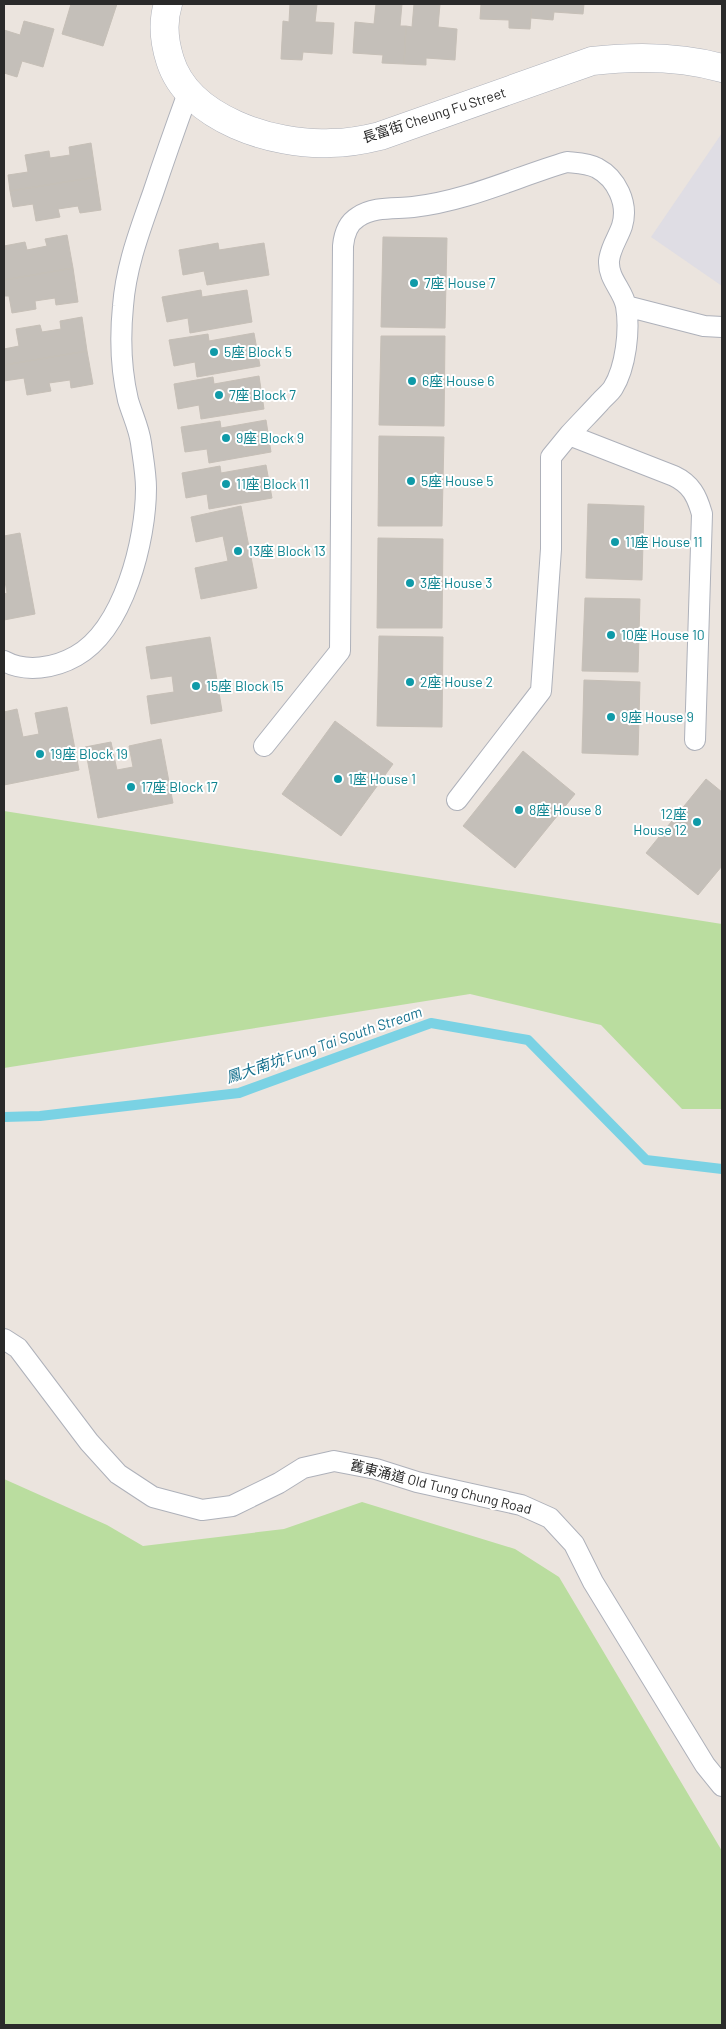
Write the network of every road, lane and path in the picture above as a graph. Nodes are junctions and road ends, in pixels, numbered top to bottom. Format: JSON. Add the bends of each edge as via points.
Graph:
{"nodes":[{"id":1,"x":168,"y":4,"type":"edge"},
{"id":2,"x":722,"y":68,"type":"edge"},
{"id":3,"x":188,"y":93,"type":"junction"},
{"id":4,"x":626,"y":306,"type":"junction"},
{"id":5,"x":722,"y":327,"type":"edge"},
{"id":6,"x":569,"y":435,"type":"junction"},
{"id":7,"x":4,"y":661,"type":"edge"},
{"id":8,"x":695,"y":740,"type":"dead end"},
{"id":9,"x":264,"y":746,"type":"dead end"},
{"id":10,"x":457,"y":800,"type":"dead end"},
{"id":11,"x":4,"y":1339,"type":"edge"},
{"id":12,"x":722,"y":1786,"type":"edge"}],
"edges":[{"from":1,"to":3,"type":"street","name":"長富街 Cheung Fu Street","via":[[164,15],[164,43],[173,70]]},
{"from":2,"to":3,"type":"street","name":"長富街 Cheung Fu Street","via":[[657,57],[592,61],[380,136],[330,144],[279,138],[234,124],[209,112]]},
{"from":3,"to":7,"type":"lane","via":[[130,261],[123,306],[122,352],[128,398],[141,442],[146,488],[141,535],[120,606],[87,650],[63,664],[36,668]]},
{"from":4,"to":5,"type":"lane","via":[[704,326]]},
{"from":4,"to":6,"type":"lane","via":[[627,349],[613,388]]},
{"from":4,"to":9,"type":"lane","via":[[613,280],[609,262],[611,248],[622,224],[622,197],[607,174],[582,163],[567,162],[452,200],[372,211],[350,223],[343,246],[340,651]]},
{"from":6,"to":8,"type":"lane","via":[[684,481],[699,500],[702,514]]},
{"from":6,"to":10,"type":"lane","via":[[551,457],[551,549],[542,690]]},
{"from":11,"to":12,"type":"lane","name":"舊東涌道 Old Tung Chung Road","via":[[18,1348],[89,1442],[118,1474],[154,1497],[202,1510],[232,1506],[303,1468],[334,1460],[522,1505],[550,1518],[574,1544],[593,1582],[694,1749]]}]}
